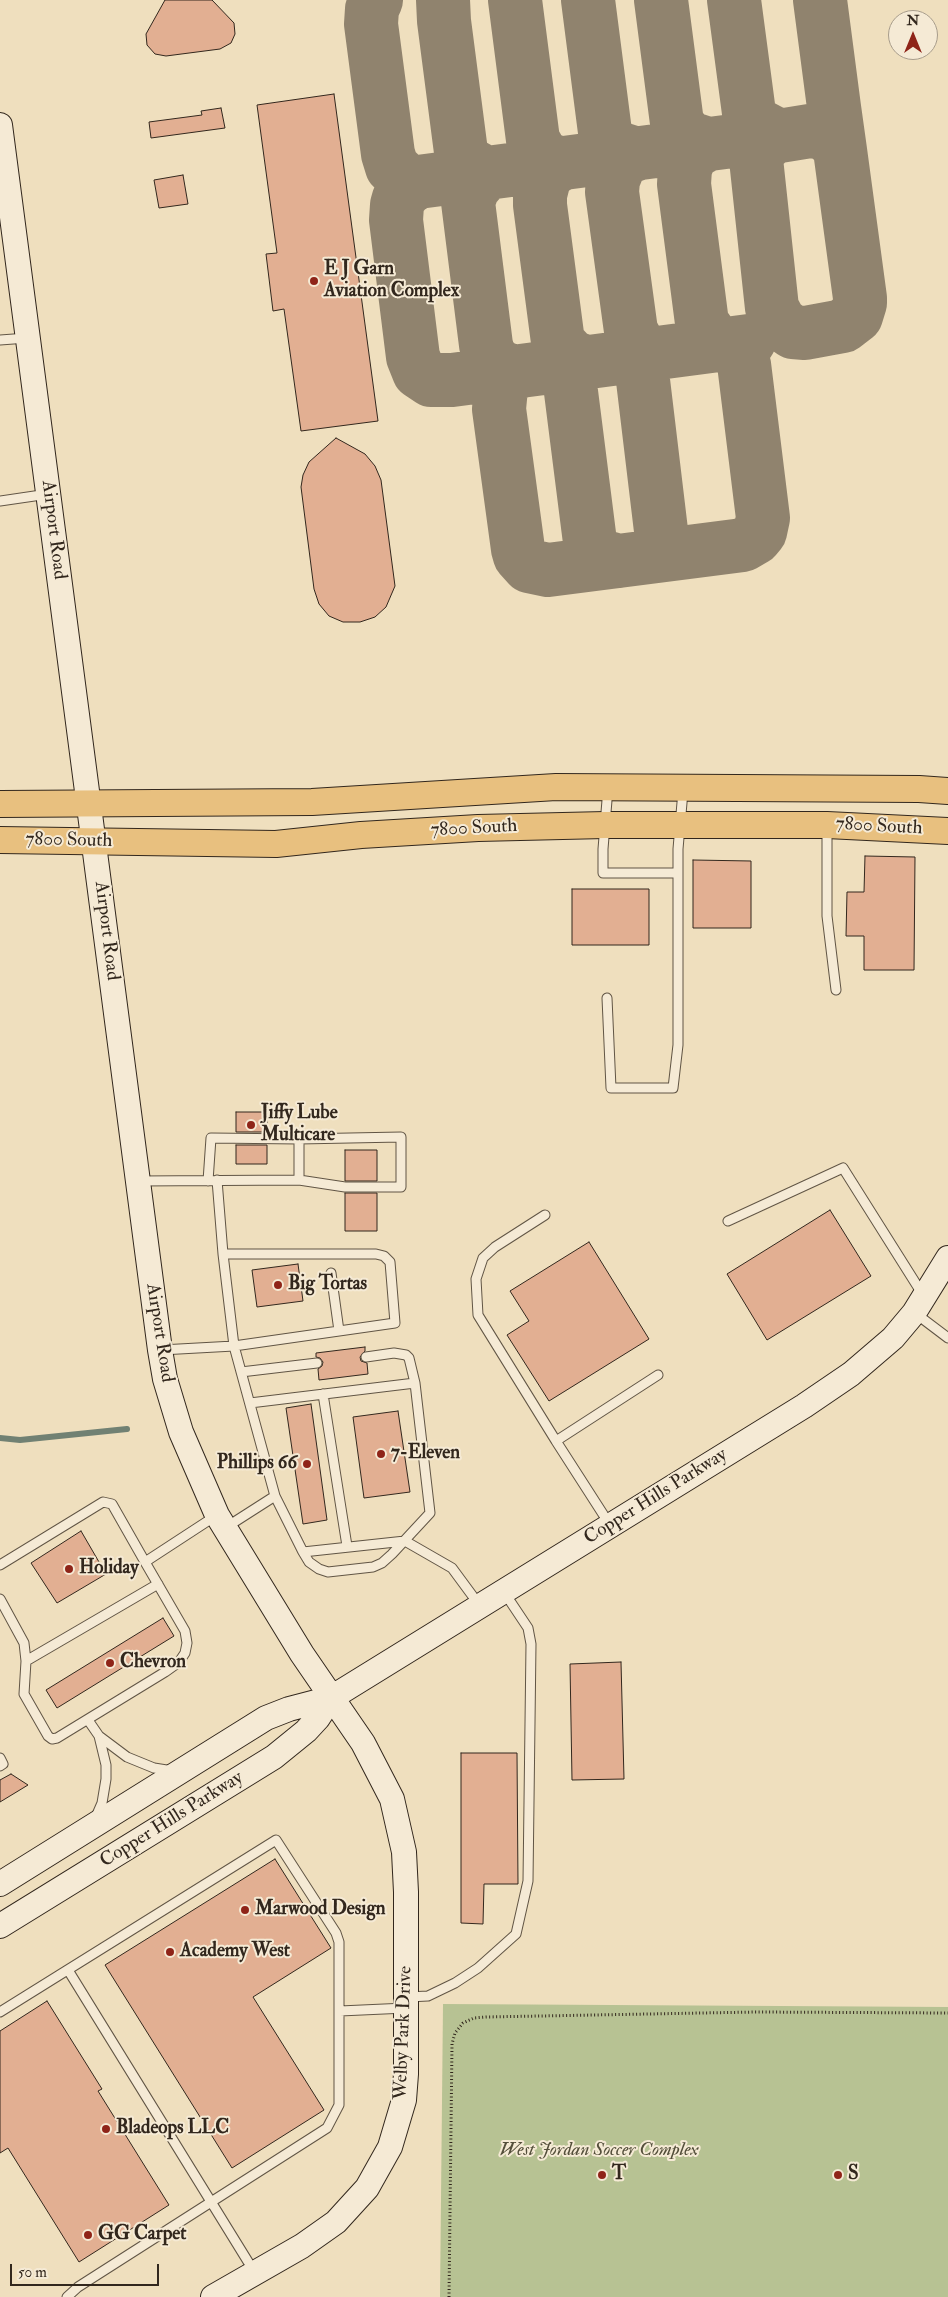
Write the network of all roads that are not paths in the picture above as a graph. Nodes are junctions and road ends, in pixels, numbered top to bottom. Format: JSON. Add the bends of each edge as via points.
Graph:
{"nodes":[{"id":1,"x":0,"y":125,"type":"edge"},
{"id":2,"x":28,"y":338,"type":"junction"},
{"id":3,"x":0,"y":340,"type":"edge"},
{"id":4,"x":49,"y":494,"type":"junction"},
{"id":5,"x":0,"y":501,"type":"edge"},
{"id":6,"x":608,"y":788,"type":"junction"},
{"id":7,"x":683,"y":788,"type":"junction"},
{"id":8,"x":948,"y":791,"type":"edge"},
{"id":9,"x":89,"y":803,"type":"junction"},
{"id":10,"x":0,"y":804,"type":"edge"},
{"id":11,"x":605,"y":824,"type":"junction"},
{"id":12,"x":680,"y":824,"type":"junction"},
{"id":13,"x":827,"y":825,"type":"junction"},
{"id":14,"x":948,"y":831,"type":"edge"},
{"id":15,"x":0,"y":840,"type":"edge"},
{"id":16,"x":94,"y":841,"type":"junction"},
{"id":17,"x":678,"y":874,"type":"junction"},
{"id":18,"x":836,"y":990,"type":"dead end"},
{"id":19,"x":607,"y":998,"type":"dead end"},
{"id":20,"x":299,"y":1139,"type":"junction"},
{"id":21,"x":212,"y":1180,"type":"junction"},
{"id":22,"x":299,"y":1180,"type":"junction"},
{"id":23,"x":139,"y":1181,"type":"junction"},
{"id":24,"x":545,"y":1215,"type":"dead end"},
{"id":25,"x":728,"y":1221,"type":"dead end"},
{"id":26,"x":223,"y":1254,"type":"junction"},
{"id":27,"x":948,"y":1258,"type":"edge"},
{"id":28,"x":331,"y":1273,"type":"dead end"},
{"id":29,"x":919,"y":1305,"type":"junction"},
{"id":30,"x":339,"y":1331,"type":"junction"},
{"id":31,"x":948,"y":1338,"type":"edge"},
{"id":32,"x":234,"y":1346,"type":"junction"},
{"id":33,"x":160,"y":1350,"type":"junction"},
{"id":34,"x":366,"y":1357,"type":"dead end"},
{"id":35,"x":317,"y":1363,"type":"dead end"},
{"id":36,"x":241,"y":1372,"type":"junction"},
{"id":37,"x":658,"y":1375,"type":"dead end"},
{"id":38,"x":415,"y":1382,"type":"junction"},
{"id":39,"x":324,"y":1394,"type":"junction"},
{"id":40,"x":250,"y":1403,"type":"junction"},
{"id":41,"x":556,"y":1441,"type":"junction"},
{"id":42,"x":275,"y":1496,"type":"junction"},
{"id":43,"x":221,"y":1521,"type":"junction"},
{"id":44,"x":610,"y":1525,"type":"junction"},
{"id":45,"x":405,"y":1540,"type":"junction"},
{"id":46,"x":347,"y":1546,"type":"junction"},
{"id":47,"x":303,"y":1552,"type":"junction"},
{"id":48,"x":145,"y":1562,"type":"junction"},
{"id":49,"x":0,"y":1565,"type":"edge"},
{"id":50,"x":158,"y":1584,"type":"junction"},
{"id":51,"x":504,"y":1592,"type":"junction"},
{"id":52,"x":0,"y":1599,"type":"edge"},
{"id":53,"x":481,"y":1606,"type":"junction"},
{"id":54,"x":26,"y":1660,"type":"junction"},
{"id":55,"x":331,"y":1698,"type":"junction"},
{"id":56,"x":88,"y":1720,"type":"junction"},
{"id":57,"x":99,"y":1736,"type":"junction"},
{"id":58,"x":0,"y":1758,"type":"edge"},
{"id":59,"x":0,"y":1766,"type":"edge"},
{"id":60,"x":178,"y":1772,"type":"junction"},
{"id":61,"x":92,"y":1825,"type":"junction"},
{"id":62,"x":0,"y":1884,"type":"edge"},
{"id":63,"x":0,"y":1926,"type":"edge"},
{"id":64,"x":68,"y":1970,"type":"junction"},
{"id":65,"x":406,"y":2003,"type":"junction"},
{"id":66,"x":340,"y":2011,"type":"junction"},
{"id":67,"x":0,"y":2012,"type":"edge"},
{"id":68,"x":211,"y":2201,"type":"junction"},
{"id":69,"x":255,"y":2273,"type":"junction"},
{"id":70,"x":67,"y":2297,"type":"edge"},
{"id":71,"x":213,"y":2297,"type":"edge"}],
"edges":[{"from":1,"to":2,"type":"street","name":"Airport Road"},
{"from":2,"to":3,"type":"lane"},
{"from":2,"to":4,"type":"street","name":"Airport Road"},
{"from":4,"to":5,"type":"lane"},
{"from":4,"to":9,"type":"street","name":"Airport Road"},
{"from":6,"to":7,"type":"main road","name":"7800 South"},
{"from":6,"to":9,"type":"main road","name":"7800 South","via":[[556,787],[312,802]]},
{"from":6,"to":11,"type":"lane"},
{"from":7,"to":8,"type":"main road","name":"7800 South"},
{"from":7,"to":12,"type":"lane"},
{"from":9,"to":10,"type":"main road","name":"7800 South"},
{"from":9,"to":16,"type":"street","name":"Airport Road"},
{"from":11,"to":12,"type":"main road","name":"7800 South"},
{"from":11,"to":16,"type":"main road","name":"7800 South","via":[[478,828],[276,844]]},
{"from":11,"to":17,"type":"lane","via":[[603,873]]},
{"from":12,"to":13,"type":"main road","name":"7800 South"},
{"from":12,"to":17,"type":"lane"},
{"from":13,"to":14,"type":"main road","name":"7800 South"},
{"from":13,"to":18,"type":"lane","via":[[826,916]]},
{"from":15,"to":16,"type":"main road","name":"7800 South"},
{"from":16,"to":23,"type":"street","name":"Airport Road"},
{"from":17,"to":19,"type":"lane","via":[[678,1045],[673,1088],[611,1088]]},
{"from":20,"to":21,"type":"lane","via":[[211,1138]]},
{"from":20,"to":22,"type":"lane"},
{"from":20,"to":22,"type":"lane","via":[[401,1137],[401,1187],[345,1188]]},
{"from":21,"to":22,"type":"lane"},
{"from":21,"to":23,"type":"lane"},
{"from":21,"to":26,"type":"lane"},
{"from":23,"to":33,"type":"street","name":"Airport Road"},
{"from":24,"to":41,"type":"lane","via":[[483,1258],[476,1279],[478,1315]]},
{"from":25,"to":29,"type":"lane","via":[[843,1168]]},
{"from":26,"to":30,"type":"lane","via":[[384,1256],[390,1262],[395,1323]]},
{"from":26,"to":32,"type":"lane"},
{"from":27,"to":29,"type":"street","name":"Copper Hills Parkway"},
{"from":28,"to":30,"type":"lane"},
{"from":29,"to":31,"type":"lane"},
{"from":29,"to":44,"type":"street","name":"Copper Hills Parkway","via":[[893,1338],[851,1374]]},
{"from":30,"to":32,"type":"lane"},
{"from":32,"to":33,"type":"lane"},
{"from":32,"to":36,"type":"lane"},
{"from":33,"to":43,"type":"street","name":"Airport Road","via":[[181,1432]]},
{"from":34,"to":38,"type":"lane","via":[[406,1355],[412,1364]]},
{"from":35,"to":36,"type":"lane"},
{"from":36,"to":40,"type":"lane"},
{"from":37,"to":41,"type":"lane"},
{"from":38,"to":39,"type":"lane"},
{"from":38,"to":45,"type":"lane","via":[[430,1513]]},
{"from":39,"to":40,"type":"lane"},
{"from":39,"to":46,"type":"lane"},
{"from":40,"to":42,"type":"lane"},
{"from":41,"to":44,"type":"lane"},
{"from":42,"to":43,"type":"lane"},
{"from":42,"to":47,"type":"lane"},
{"from":43,"to":48,"type":"lane"},
{"from":43,"to":55,"type":"street","name":"Airport Road"},
{"from":44,"to":51,"type":"street","name":"Copper Hills Parkway"},
{"from":45,"to":46,"type":"lane"},
{"from":45,"to":47,"type":"lane","via":[[382,1563],[339,1572],[319,1569]]},
{"from":45,"to":53,"type":"lane","via":[[452,1568]]},
{"from":46,"to":47,"type":"lane"},
{"from":48,"to":49,"type":"lane","via":[[112,1504],[103,1502]]},
{"from":48,"to":50,"type":"lane"},
{"from":50,"to":54,"type":"lane"},
{"from":50,"to":56,"type":"lane","via":[[185,1631],[185,1653],[166,1672]]},
{"from":51,"to":53,"type":"street","name":"Copper Hills Parkway"},
{"from":51,"to":65,"type":"lane","via":[[528,1628],[531,1644],[528,1881],[516,1934],[478,1968],[456,1982]]},
{"from":52,"to":54,"type":"lane","via":[[24,1643]]},
{"from":53,"to":55,"type":"street","name":"Copper Hills Parkway"},
{"from":54,"to":56,"type":"lane","via":[[24,1694],[48,1736],[57,1738]]},
{"from":55,"to":60,"type":"street","name":"Copper Hills Parkway","via":[[266,1718]]},
{"from":55,"to":63,"type":"street","name":"Copper Hills Parkway","via":[[306,1731],[274,1757]]},
{"from":55,"to":65,"type":"street","name":"Welby Park Drive","via":[[363,1743],[397,1815],[405,1871]]},
{"from":56,"to":57,"type":"lane"},
{"from":57,"to":60,"type":"lane","via":[[143,1764]]},
{"from":57,"to":61,"type":"lane","via":[[106,1779],[102,1803]]},
{"from":58,"to":59,"type":"lane","via":[[3,1764]]},
{"from":60,"to":61,"type":"street","name":"Copper Hills Parkway"},
{"from":61,"to":62,"type":"street","name":"Copper Hills Parkway"},
{"from":64,"to":66,"type":"lane","via":[[276,1840],[339,1942]]},
{"from":64,"to":67,"type":"lane"},
{"from":64,"to":68,"type":"lane"},
{"from":65,"to":66,"type":"lane"},
{"from":65,"to":69,"type":"street","name":"Welby Park Drive","via":[[404,2100],[390,2148],[380,2168],[336,2222]]},
{"from":66,"to":68,"type":"lane","via":[[339,2105],[327,2128]]},
{"from":68,"to":69,"type":"lane"},
{"from":68,"to":70,"type":"lane"},
{"from":69,"to":71,"type":"street","name":"Welby Park Drive"}]}
